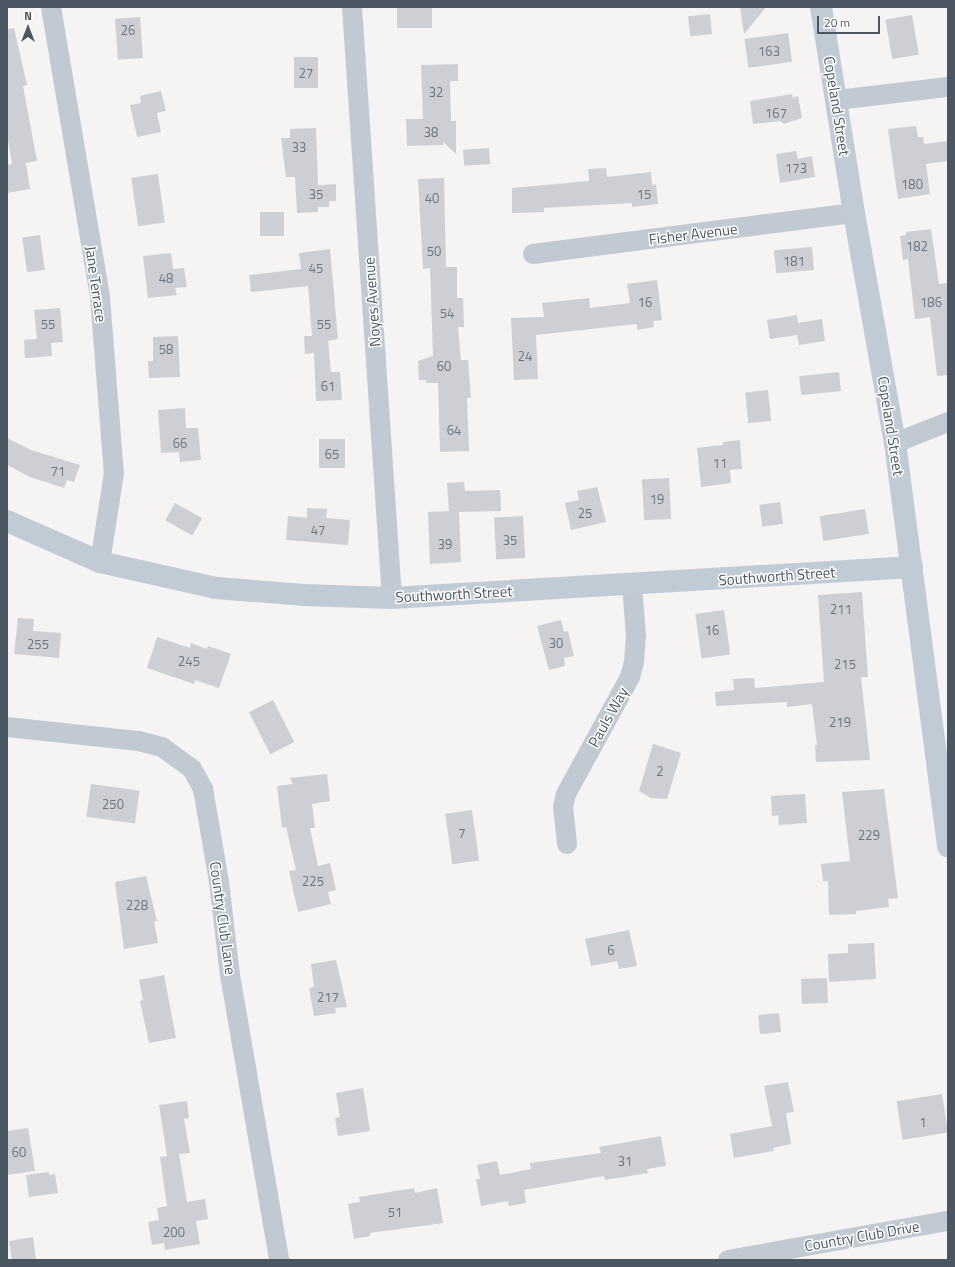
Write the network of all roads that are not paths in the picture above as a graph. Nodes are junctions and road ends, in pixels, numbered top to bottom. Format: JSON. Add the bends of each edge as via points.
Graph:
{"nodes":[{"id":1,"x":51,"y":7,"type":"edge"},
{"id":2,"x":352,"y":7,"type":"edge"},
{"id":3,"x":821,"y":7,"type":"edge"},
{"id":4,"x":948,"y":87,"type":"edge"},
{"id":5,"x":837,"y":100,"type":"junction"},
{"id":6,"x":854,"y":213,"type":"junction"},
{"id":7,"x":533,"y":254,"type":"dead end"},
{"id":8,"x":948,"y":422,"type":"edge"},
{"id":9,"x":895,"y":443,"type":"junction"},
{"id":10,"x":7,"y":521,"type":"edge"},
{"id":11,"x":100,"y":562,"type":"junction"},
{"id":12,"x":912,"y":568,"type":"junction"},
{"id":13,"x":632,"y":585,"type":"junction"},
{"id":14,"x":392,"y":598,"type":"junction"},
{"id":15,"x":7,"y":727,"type":"edge"},
{"id":16,"x":567,"y":844,"type":"dead end"},
{"id":17,"x":948,"y":847,"type":"edge"},
{"id":18,"x":948,"y":1221,"type":"edge"},
{"id":19,"x":279,"y":1260,"type":"edge"},
{"id":20,"x":728,"y":1260,"type":"edge"}],
"edges":[{"from":1,"to":11,"type":"street","name":"Jane Terrace","via":[[100,297],[114,473]]},
{"from":2,"to":14,"type":"street","name":"Noyes Avenue"},
{"from":3,"to":5,"type":"street","name":"Copeland Street"},
{"from":4,"to":5,"type":"street"},
{"from":5,"to":6,"type":"street","name":"Copeland Street"},
{"from":6,"to":7,"type":"street","name":"Fisher Avenue"},
{"from":6,"to":9,"type":"street","name":"Copeland Street"},
{"from":8,"to":9,"type":"street"},
{"from":9,"to":12,"type":"street","name":"Copeland Street"},
{"from":10,"to":11,"type":"street","name":"Southworth Street"},
{"from":11,"to":14,"type":"street","name":"Southworth Street","via":[[216,588]]},
{"from":12,"to":13,"type":"street","name":"Southworth Street"},
{"from":12,"to":17,"type":"street","name":"Copeland Street"},
{"from":13,"to":14,"type":"street","name":"Southworth Street"},
{"from":13,"to":16,"type":"street","name":"Pauls Way","via":[[636,636],[634,662],[630,677],[566,794],[563,807]]},
{"from":15,"to":19,"type":"street","name":"Country Club Lane","via":[[139,741],[162,747],[192,769],[203,788],[219,882],[230,975]]},
{"from":18,"to":20,"type":"street","name":"Country Club Drive"}]}
